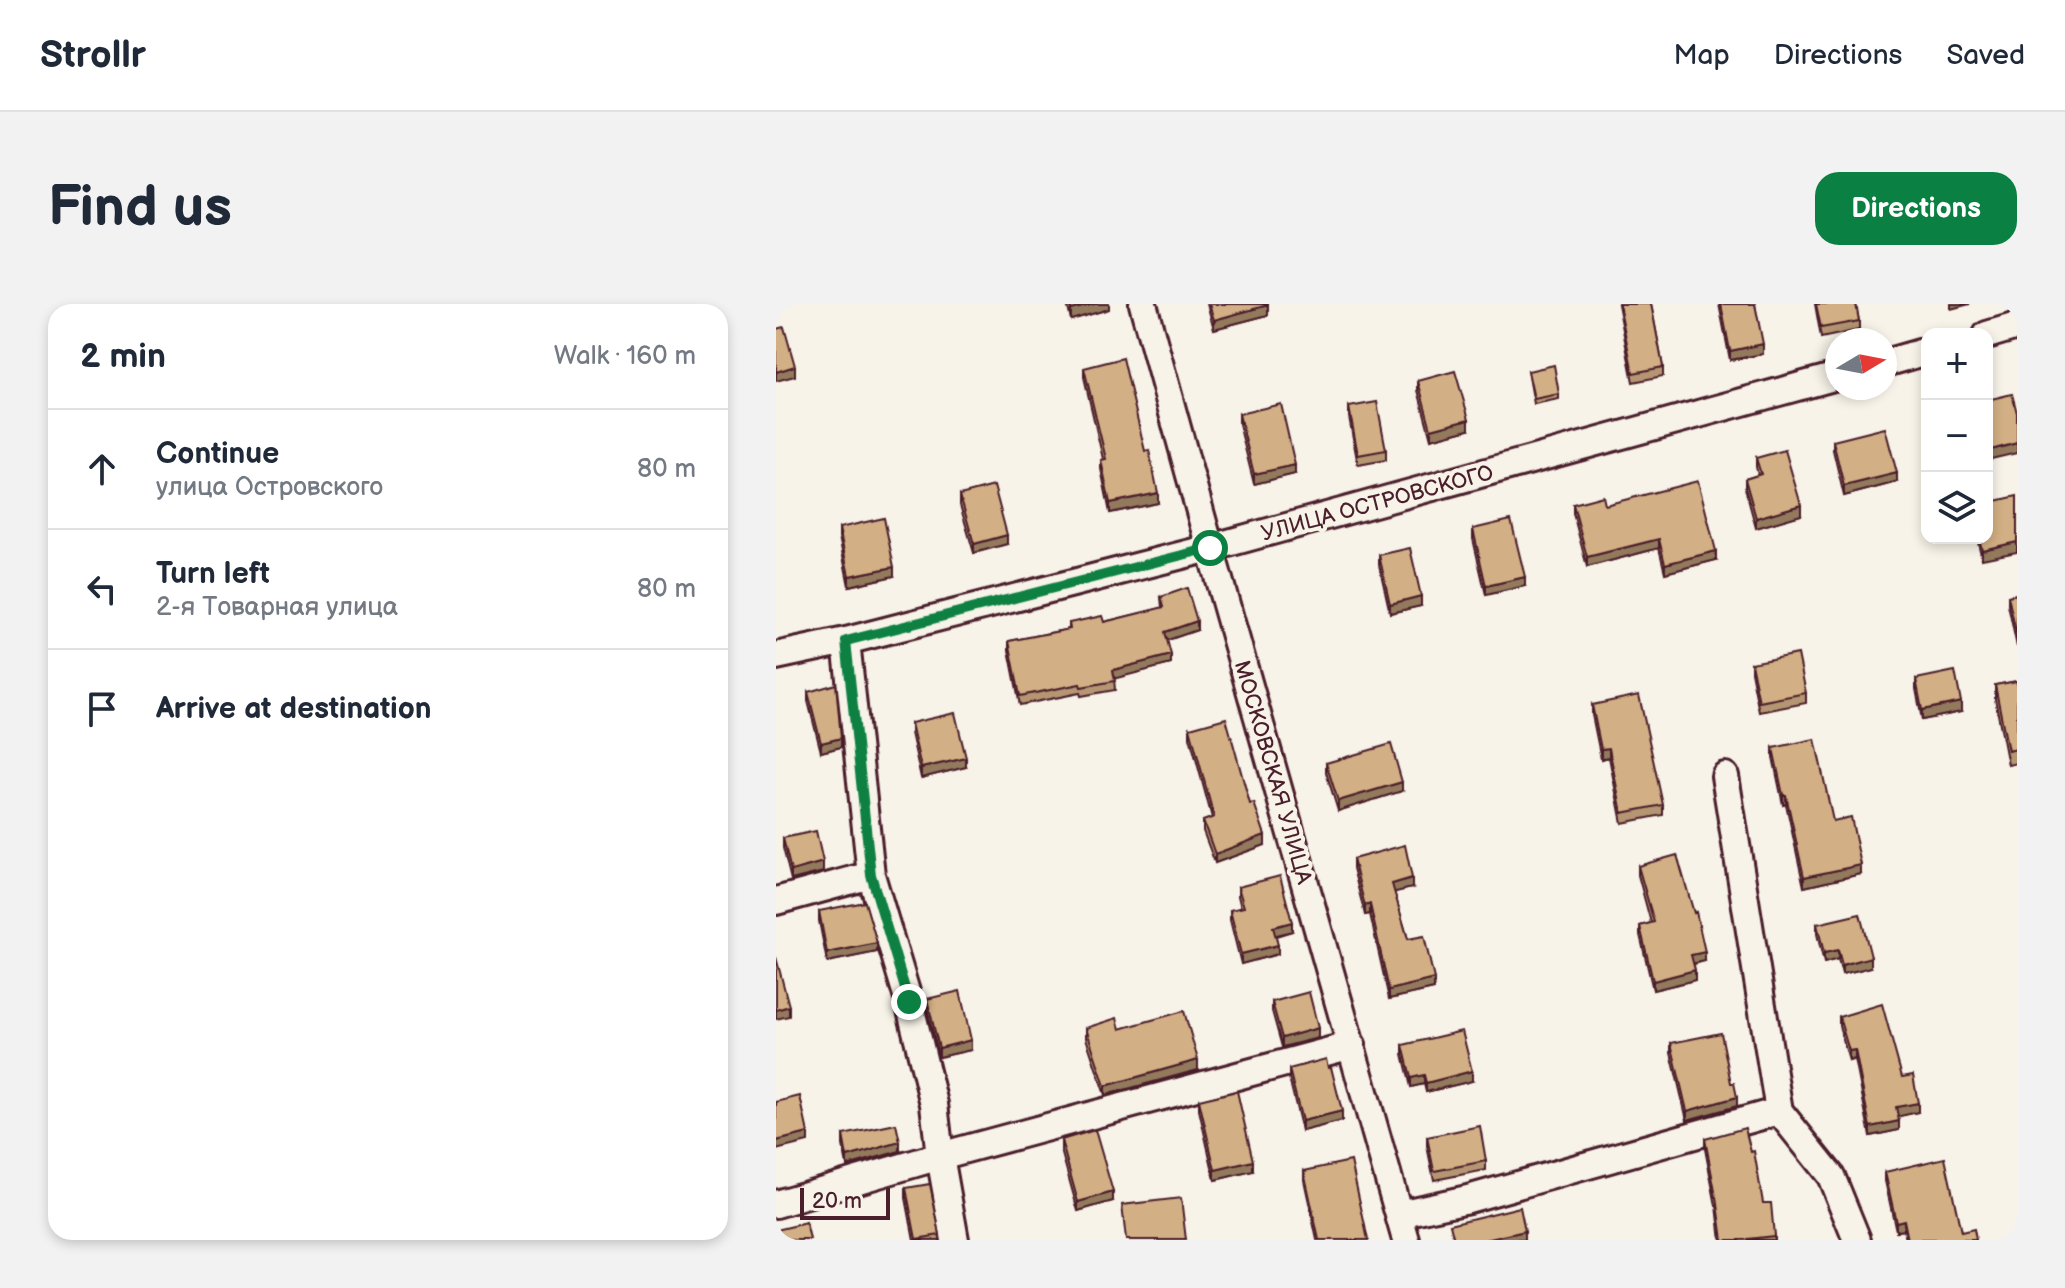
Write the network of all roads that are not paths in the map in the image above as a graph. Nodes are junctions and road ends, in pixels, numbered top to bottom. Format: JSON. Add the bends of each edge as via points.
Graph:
{"nodes":[{"id":1,"x":1143,"y":304,"type":"edge"},
{"id":2,"x":2017,"y":326,"type":"edge"},
{"id":3,"x":1993,"y":333,"type":"edge"},
{"id":4,"x":1921,"y":353,"type":"edge"},
{"id":5,"x":1897,"y":360,"type":"edge"},
{"id":6,"x":1825,"y":379,"type":"edge"},
{"id":7,"x":1210,"y":548,"type":"junction"},
{"id":8,"x":846,"y":641,"type":"junction"},
{"id":9,"x":776,"y":656,"type":"edge"},
{"id":10,"x":1725,"y":776,"type":"dead end"},
{"id":11,"x":871,"y":875,"type":"junction"},
{"id":12,"x":776,"y":901,"type":"edge"},
{"id":13,"x":1352,"y":1045,"type":"junction"},
{"id":14,"x":1779,"y":1111,"type":"junction"},
{"id":15,"x":940,"y":1156,"type":"junction"},
{"id":16,"x":776,"y":1204,"type":"edge"},
{"id":17,"x":1399,"y":1214,"type":"junction"},
{"id":18,"x":955,"y":1240,"type":"edge"},
{"id":19,"x":1406,"y":1240,"type":"edge"},
{"id":20,"x":1857,"y":1240,"type":"edge"}],
"edges":[{"from":1,"to":7,"type":"street","name":"МОСКОВСКАЯ УЛИЦА"},
{"from":2,"to":3,"type":"street"},
{"from":4,"to":5,"type":"street"},
{"from":6,"to":7,"type":"street","name":"УЛИЦА ОСТРОВСКОГО"},
{"from":7,"to":8,"type":"street","name":"УЛИЦА ОСТРОВСКОГО"},
{"from":7,"to":13,"type":"street","name":"МОСКОВСКАЯ УЛИЦА"},
{"from":8,"to":9,"type":"street","name":"УЛИЦА ОСТРОВСКОГО"},
{"from":8,"to":11,"type":"street"},
{"from":10,"to":14,"type":"street"},
{"from":11,"to":12,"type":"street"},
{"from":11,"to":15,"type":"street","via":[[909,1002],[934,1104]]},
{"from":13,"to":15,"type":"street"},
{"from":13,"to":17,"type":"street","name":"МОСКОВСКАЯ УЛИЦА"},
{"from":14,"to":17,"type":"street"},
{"from":14,"to":20,"type":"street","via":[[1831,1176]]},
{"from":15,"to":16,"type":"street"},
{"from":15,"to":18,"type":"street"},
{"from":17,"to":19,"type":"street","name":"МОСКОВСКАЯ УЛИЦА"}]}
